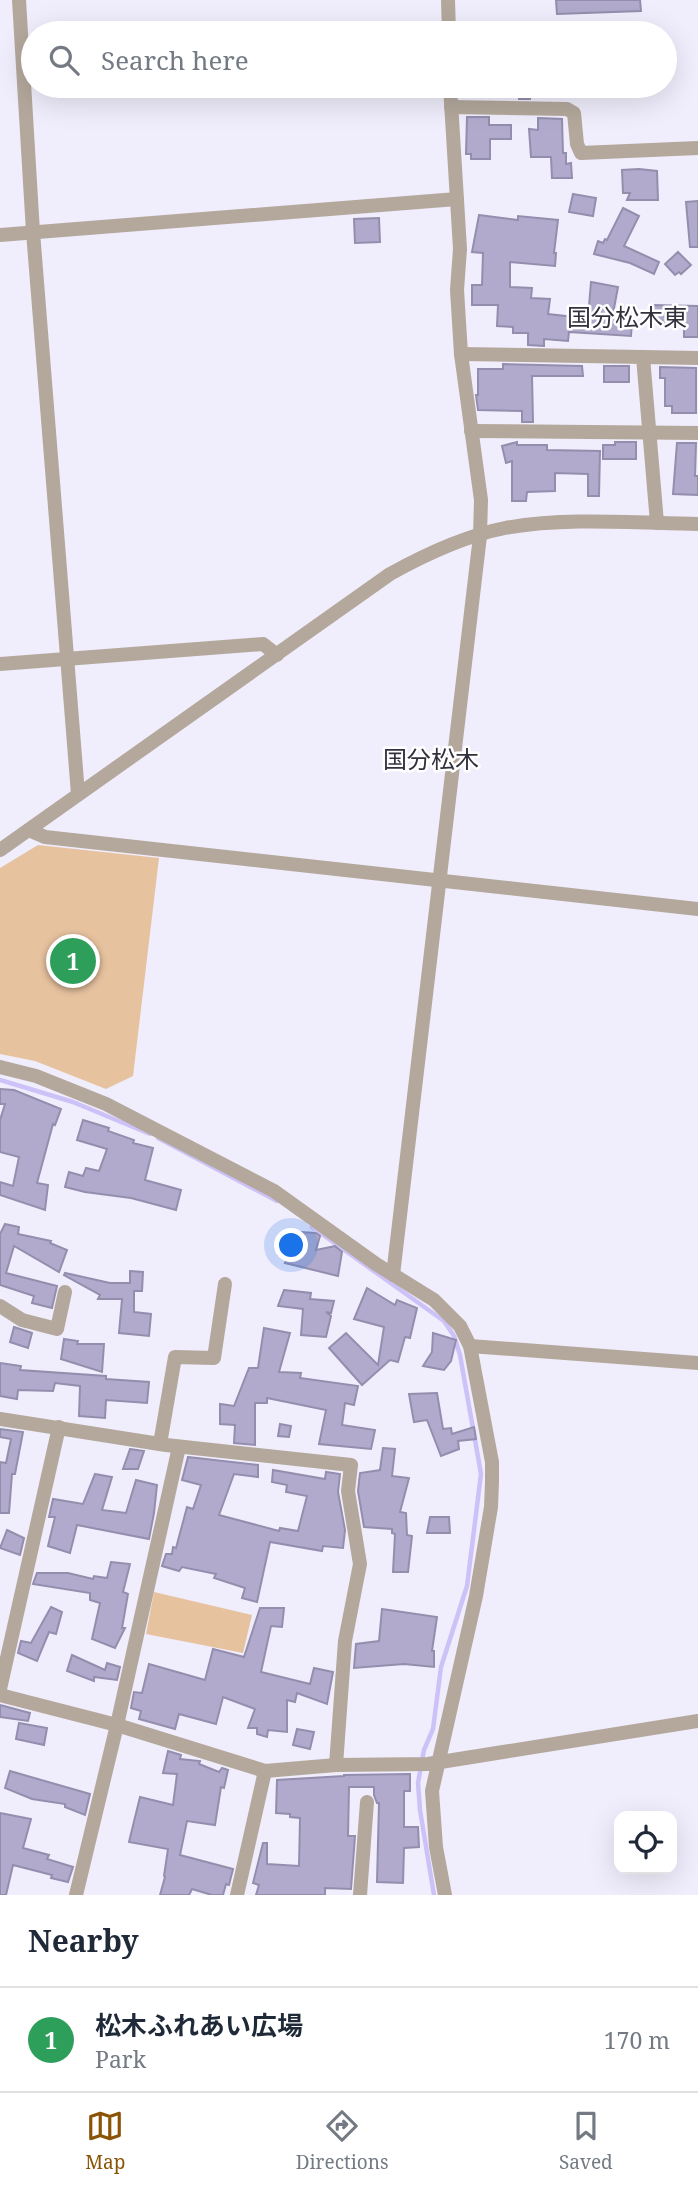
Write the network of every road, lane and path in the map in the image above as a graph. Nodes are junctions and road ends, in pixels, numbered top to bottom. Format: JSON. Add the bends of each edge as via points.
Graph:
{"nodes":[{"id":1,"x":19,"y":0,"type":"edge"},
{"id":2,"x":448,"y":0,"type":"edge"},
{"id":3,"x":449,"y":21,"type":"edge"},
{"id":4,"x":21,"y":33,"type":"edge"},
{"id":5,"x":25,"y":98,"type":"edge"},
{"id":6,"x":451,"y":98,"type":"edge"},
{"id":7,"x":451,"y":107,"type":"junction"},
{"id":8,"x":698,"y":148,"type":"edge"},
{"id":9,"x":457,"y":199,"type":"junction"},
{"id":10,"x":33,"y":232,"type":"junction"},
{"id":11,"x":0,"y":235,"type":"edge"},
{"id":12,"x":460,"y":354,"type":"junction"},
{"id":13,"x":643,"y":358,"type":"junction"},
{"id":14,"x":698,"y":358,"type":"edge"},
{"id":15,"x":471,"y":431,"type":"junction"},
{"id":16,"x":648,"y":432,"type":"junction"},
{"id":17,"x":698,"y":433,"type":"edge"},
{"id":18,"x":657,"y":523,"type":"junction"},
{"id":19,"x":698,"y":524,"type":"edge"},
{"id":20,"x":480,"y":536,"type":"junction"},
{"id":21,"x":277,"y":655,"type":"junction"},
{"id":22,"x":67,"y":659,"type":"junction"},
{"id":23,"x":0,"y":664,"type":"edge"},
{"id":24,"x":78,"y":794,"type":"junction"},
{"id":25,"x":29,"y":830,"type":"junction"},
{"id":26,"x":0,"y":850,"type":"edge"},
{"id":27,"x":440,"y":882,"type":"junction"},
{"id":28,"x":698,"y":909,"type":"edge"},
{"id":29,"x":0,"y":1067,"type":"edge"},
{"id":30,"x":393,"y":1275,"type":"junction"},
{"id":31,"x":225,"y":1284,"type":"dead end"},
{"id":32,"x":65,"y":1292,"type":"dead end"},
{"id":33,"x":0,"y":1306,"type":"edge"},
{"id":34,"x":470,"y":1346,"type":"junction"},
{"id":35,"x":698,"y":1363,"type":"edge"},
{"id":36,"x":0,"y":1419,"type":"edge"},
{"id":37,"x":59,"y":1427,"type":"junction"},
{"id":38,"x":160,"y":1444,"type":"junction"},
{"id":39,"x":179,"y":1447,"type":"junction"},
{"id":40,"x":0,"y":1689,"type":"edge"},
{"id":41,"x":0,"y":1695,"type":"edge"},
{"id":42,"x":698,"y":1721,"type":"edge"},
{"id":43,"x":117,"y":1726,"type":"junction"},
{"id":44,"x":427,"y":1763,"type":"junction"},
{"id":45,"x":336,"y":1765,"type":"junction"},
{"id":46,"x":265,"y":1771,"type":"junction"},
{"id":47,"x":367,"y":1802,"type":"dead end"},
{"id":48,"x":76,"y":1895,"type":"edge"},
{"id":49,"x":237,"y":1895,"type":"edge"},
{"id":50,"x":360,"y":1895,"type":"edge"},
{"id":51,"x":445,"y":1895,"type":"edge"}],
"edges":[{"from":1,"to":4,"type":"street"},
{"from":2,"to":3,"type":"street"},
{"from":5,"to":10,"type":"street"},
{"from":6,"to":7,"type":"street"},
{"from":7,"to":8,"type":"street","via":[[567,109],[574,113],[581,153]]},
{"from":7,"to":9,"type":"street"},
{"from":9,"to":10,"type":"street"},
{"from":9,"to":12,"type":"street"},
{"from":10,"to":11,"type":"street"},
{"from":10,"to":22,"type":"street"},
{"from":12,"to":13,"type":"street"},
{"from":12,"to":15,"type":"street"},
{"from":13,"to":14,"type":"street"},
{"from":13,"to":16,"type":"street"},
{"from":15,"to":16,"type":"street"},
{"from":15,"to":20,"type":"street","via":[[481,500]]},
{"from":16,"to":17,"type":"street"},
{"from":16,"to":18,"type":"street"},
{"from":18,"to":19,"type":"street"},
{"from":18,"to":20,"type":"street","via":[[534,524]]},
{"from":20,"to":21,"type":"street","via":[[450,544],[390,575]]},
{"from":20,"to":27,"type":"street"},
{"from":21,"to":22,"type":"street","via":[[263,643]]},
{"from":21,"to":24,"type":"street"},
{"from":22,"to":23,"type":"street"},
{"from":22,"to":24,"type":"street"},
{"from":24,"to":25,"type":"street"},
{"from":25,"to":26,"type":"street"},
{"from":25,"to":27,"type":"street","via":[[45,837]]},
{"from":27,"to":28,"type":"street"},
{"from":27,"to":30,"type":"street"},
{"from":29,"to":30,"type":"street","via":[[106,1104],[274,1191]]},
{"from":30,"to":34,"type":"street","via":[[450,1313]]},
{"from":31,"to":38,"type":"street","via":[[214,1358],[176,1357]]},
{"from":32,"to":33,"type":"street","via":[[57,1329],[22,1320]]},
{"from":34,"to":35,"type":"street"},
{"from":34,"to":44,"type":"street","via":[[492,1462],[491,1507],[476,1596]]},
{"from":36,"to":37,"type":"street"},
{"from":37,"to":38,"type":"street"},
{"from":37,"to":40,"type":"street"},
{"from":38,"to":39,"type":"street"},
{"from":39,"to":43,"type":"street"},
{"from":39,"to":45,"type":"street","via":[[351,1465],[348,1491],[360,1564],[345,1641]]},
{"from":41,"to":43,"type":"street"},
{"from":42,"to":44,"type":"street"},
{"from":43,"to":46,"type":"street"},
{"from":43,"to":48,"type":"street"},
{"from":44,"to":45,"type":"street"},
{"from":44,"to":51,"type":"street"},
{"from":45,"to":46,"type":"street"},
{"from":46,"to":49,"type":"street"},
{"from":47,"to":50,"type":"street"}]}
